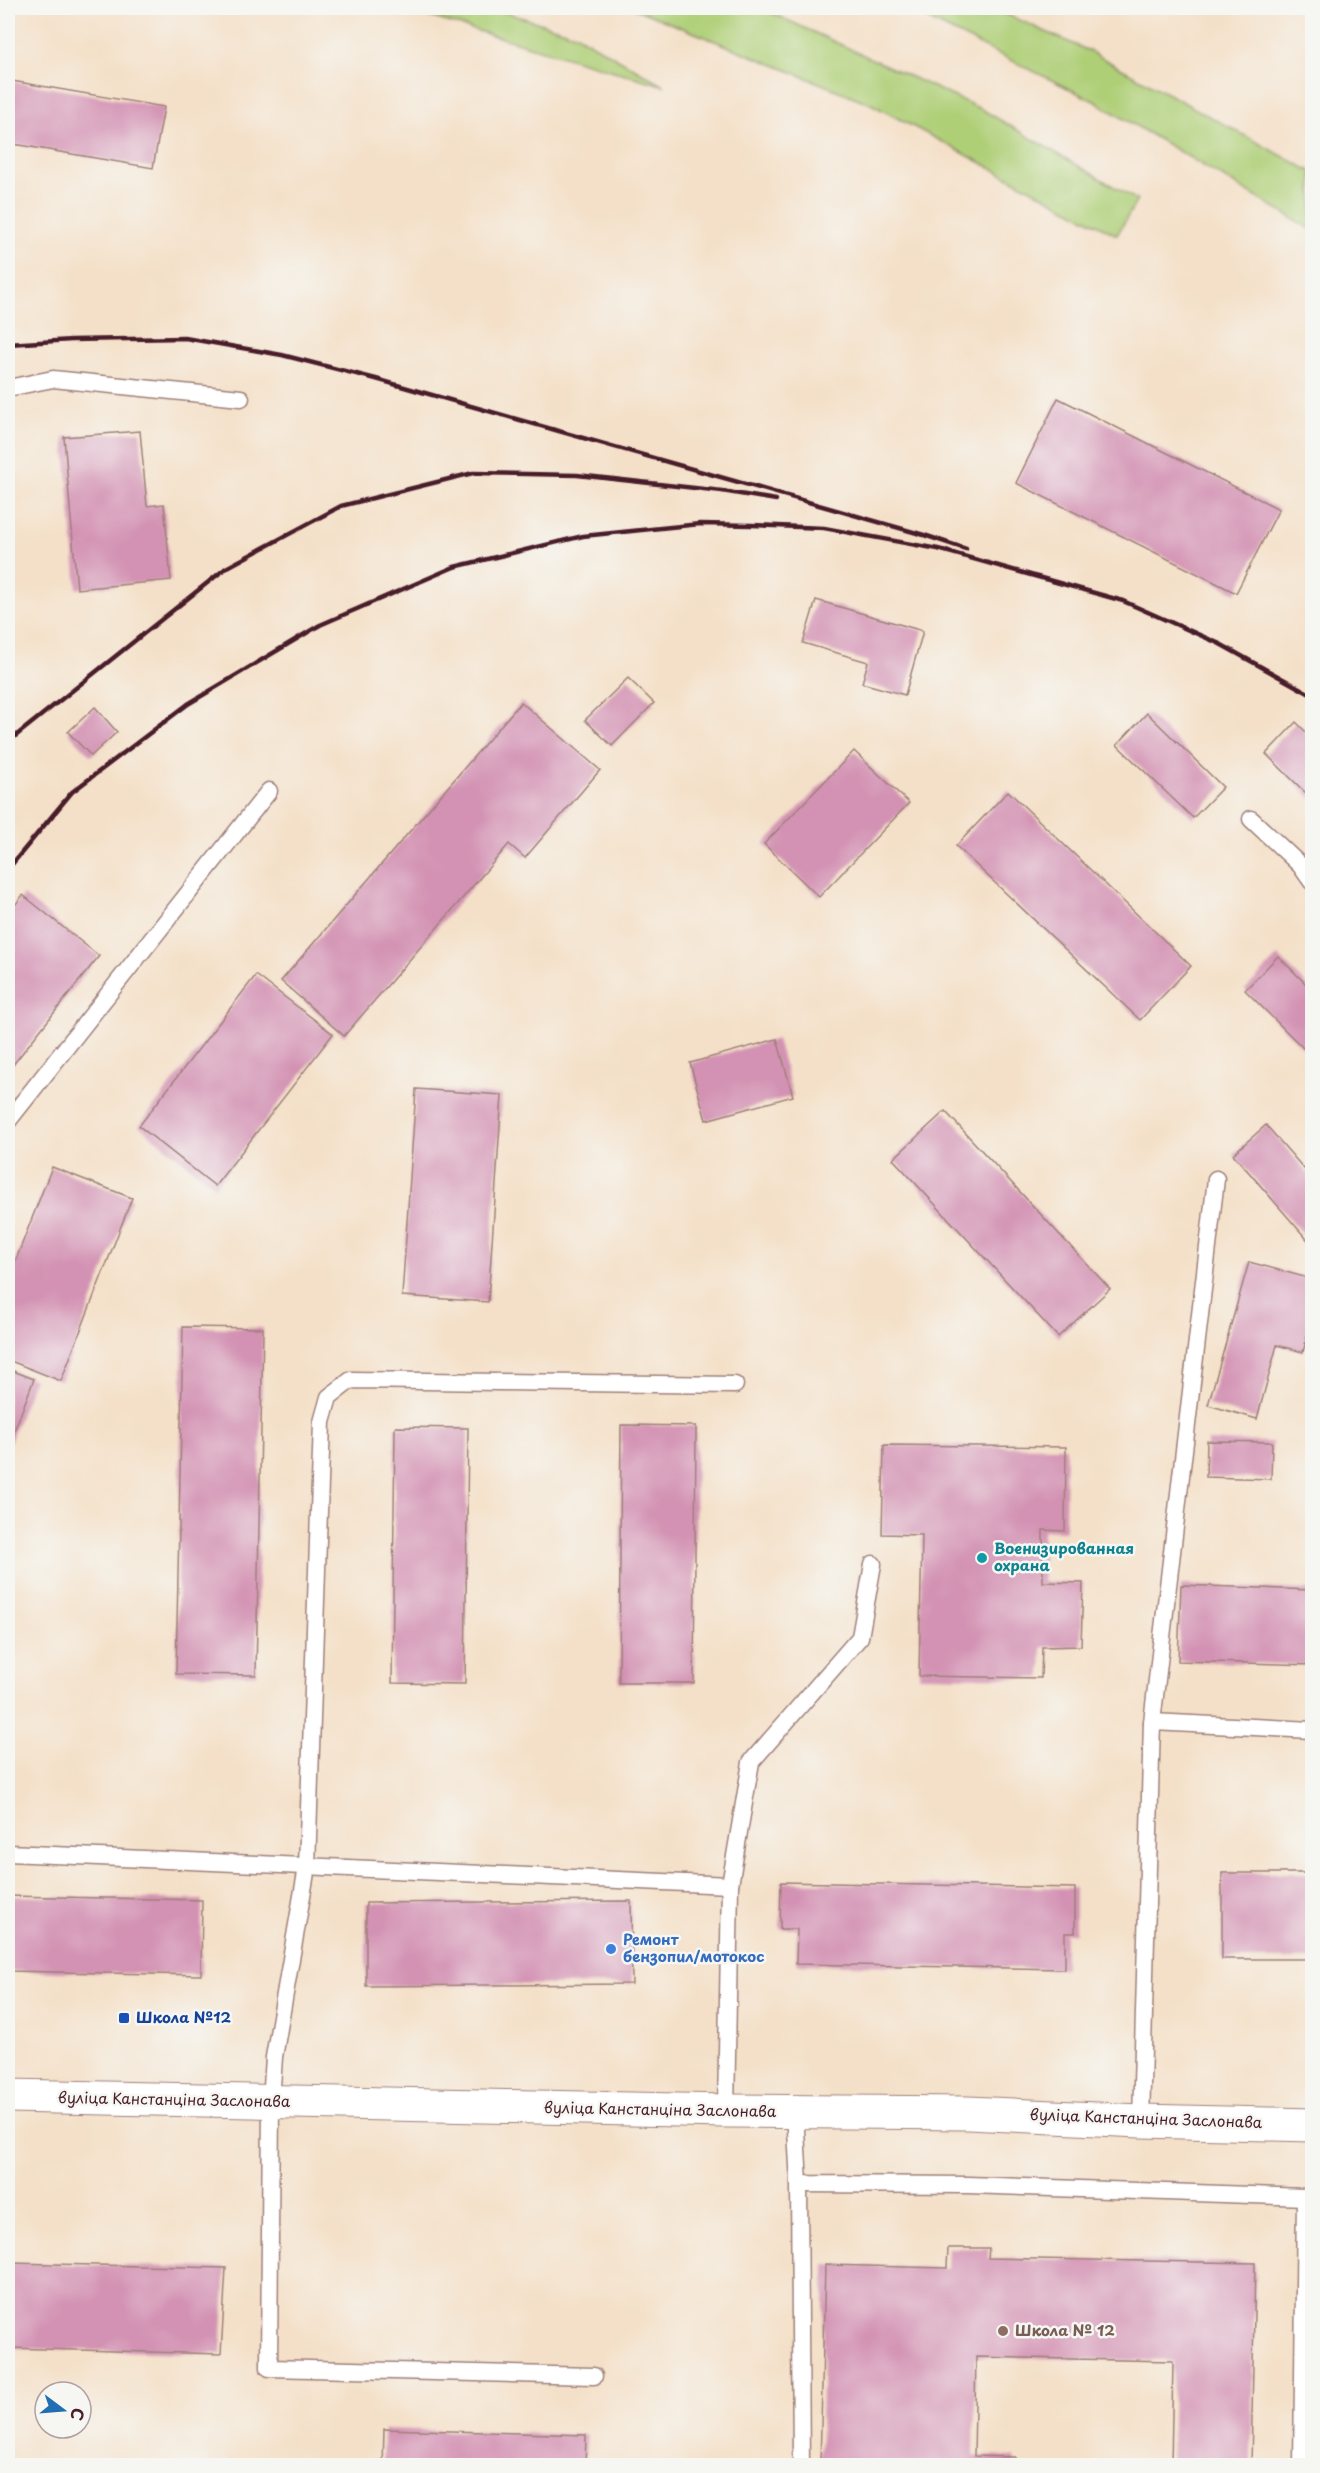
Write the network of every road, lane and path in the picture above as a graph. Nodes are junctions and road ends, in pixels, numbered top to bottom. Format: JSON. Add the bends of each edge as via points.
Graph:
{"nodes":[{"id":1,"x":8,"y":388,"type":"edge"},
{"id":2,"x":241,"y":398,"type":"dead end"},
{"id":3,"x":269,"y":791,"type":"dead end"},
{"id":4,"x":1251,"y":819,"type":"dead end"},
{"id":5,"x":1312,"y":882,"type":"edge"},
{"id":6,"x":8,"y":1121,"type":"edge"},
{"id":7,"x":1216,"y":1179,"type":"dead end"},
{"id":8,"x":735,"y":1385,"type":"dead end"},
{"id":9,"x":873,"y":1564,"type":"dead end"},
{"id":10,"x":1152,"y":1722,"type":"junction"},
{"id":11,"x":1312,"y":1730,"type":"edge"},
{"id":12,"x":8,"y":1853,"type":"edge"},
{"id":13,"x":306,"y":1867,"type":"junction"},
{"id":14,"x":729,"y":1885,"type":"junction"},
{"id":15,"x":8,"y":2096,"type":"edge"},
{"id":16,"x":271,"y":2102,"type":"junction"},
{"id":17,"x":726,"y":2111,"type":"junction"},
{"id":18,"x":795,"y":2112,"type":"junction"},
{"id":19,"x":1141,"y":2121,"type":"junction"},
{"id":20,"x":1312,"y":2125,"type":"edge"},
{"id":21,"x":799,"y":2184,"type":"junction"},
{"id":22,"x":594,"y":2376,"type":"dead end"},
{"id":23,"x":801,"y":2466,"type":"edge"},
{"id":24,"x":1302,"y":2466,"type":"edge"}],
"edges":[{"from":1,"to":2,"type":"lane","via":[[53,379]]},
{"from":3,"to":6,"type":"lane"},
{"from":4,"to":5,"type":"lane","via":[[1300,865]]},
{"from":7,"to":10,"type":"lane"},
{"from":8,"to":13,"type":"lane","via":[[351,1380],[329,1397],[322,1422]]},
{"from":9,"to":14,"type":"lane","via":[[860,1637],[751,1762]]},
{"from":10,"to":11,"type":"lane"},
{"from":10,"to":19,"type":"lane"},
{"from":12,"to":13,"type":"lane"},
{"from":13,"to":14,"type":"lane"},
{"from":13,"to":16,"type":"lane","via":[[274,2057]]},
{"from":14,"to":17,"type":"lane"},
{"from":15,"to":16,"type":"street","name":"вуліца Канстанціна Заслонава"},
{"from":16,"to":17,"type":"street","name":"вуліца Канстанціна Заслонава"},
{"from":16,"to":22,"type":"lane","via":[[269,2368]]},
{"from":17,"to":18,"type":"street","name":"вуліца Канстанціна Заслонава"},
{"from":18,"to":19,"type":"street","name":"вуліца Канстанціна Заслонава","via":[[957,2113]]},
{"from":18,"to":21,"type":"lane"},
{"from":19,"to":20,"type":"street","name":"вуліца Канстанціна Заслонава"},
{"from":21,"to":23,"type":"lane"},
{"from":21,"to":24,"type":"lane","via":[[968,2185],[1305,2197]]}]}
